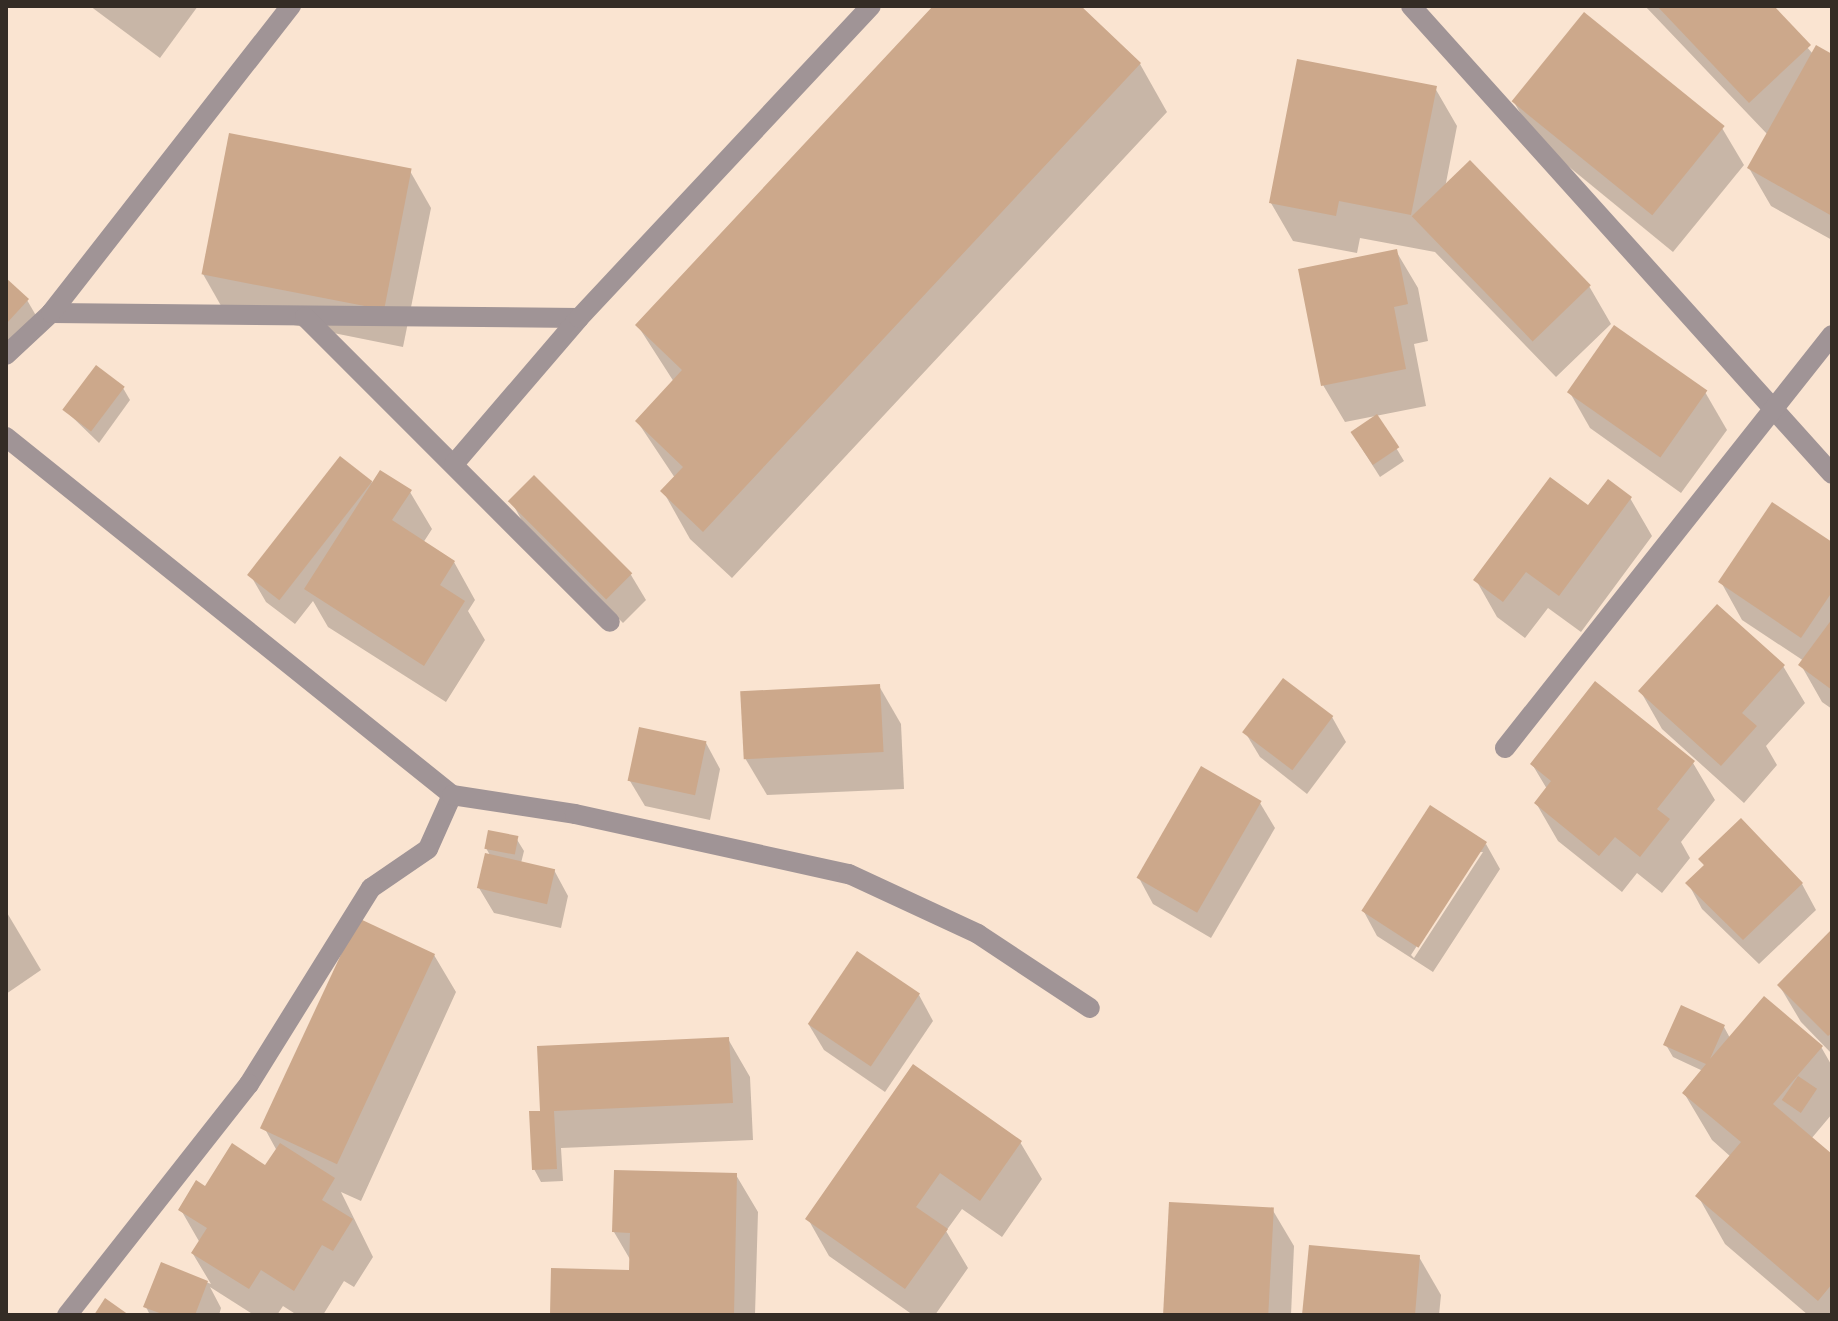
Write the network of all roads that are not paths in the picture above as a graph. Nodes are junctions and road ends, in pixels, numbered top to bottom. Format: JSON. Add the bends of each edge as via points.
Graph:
{"nodes":[{"id":1,"x":291,"y":6,"type":"edge"},
{"id":2,"x":871,"y":6,"type":"edge"},
{"id":3,"x":1411,"y":6,"type":"edge"},
{"id":4,"x":51,"y":313,"type":"junction"},
{"id":5,"x":305,"y":317,"type":"junction"},
{"id":6,"x":579,"y":318,"type":"junction"},
{"id":7,"x":1832,"y":335,"type":"edge"},
{"id":8,"x":6,"y":355,"type":"edge"},
{"id":9,"x":1773,"y":411,"type":"junction"},
{"id":10,"x":6,"y":437,"type":"edge"},
{"id":11,"x":454,"y":464,"type":"junction"},
{"id":12,"x":1832,"y":474,"type":"edge"},
{"id":13,"x":610,"y":622,"type":"dead end"},
{"id":14,"x":1505,"y":748,"type":"dead end"},
{"id":15,"x":452,"y":795,"type":"junction"},
{"id":16,"x":1090,"y":1008,"type":"dead end"},
{"id":17,"x":67,"y":1315,"type":"edge"}],
"edges":[{"from":1,"to":4,"type":"street"},
{"from":2,"to":6,"type":"street"},
{"from":3,"to":9,"type":"street"},
{"from":4,"to":5,"type":"street"},
{"from":4,"to":8,"type":"street"},
{"from":5,"to":6,"type":"street"},
{"from":5,"to":11,"type":"street"},
{"from":6,"to":11,"type":"street"},
{"from":7,"to":9,"type":"street"},
{"from":9,"to":12,"type":"street"},
{"from":9,"to":14,"type":"street"},
{"from":10,"to":15,"type":"street"},
{"from":11,"to":13,"type":"street"},
{"from":15,"to":16,"type":"street","via":[[575,814],[849,874],[978,934]]},
{"from":15,"to":17,"type":"street","via":[[428,849],[371,888],[249,1084]]}]}
